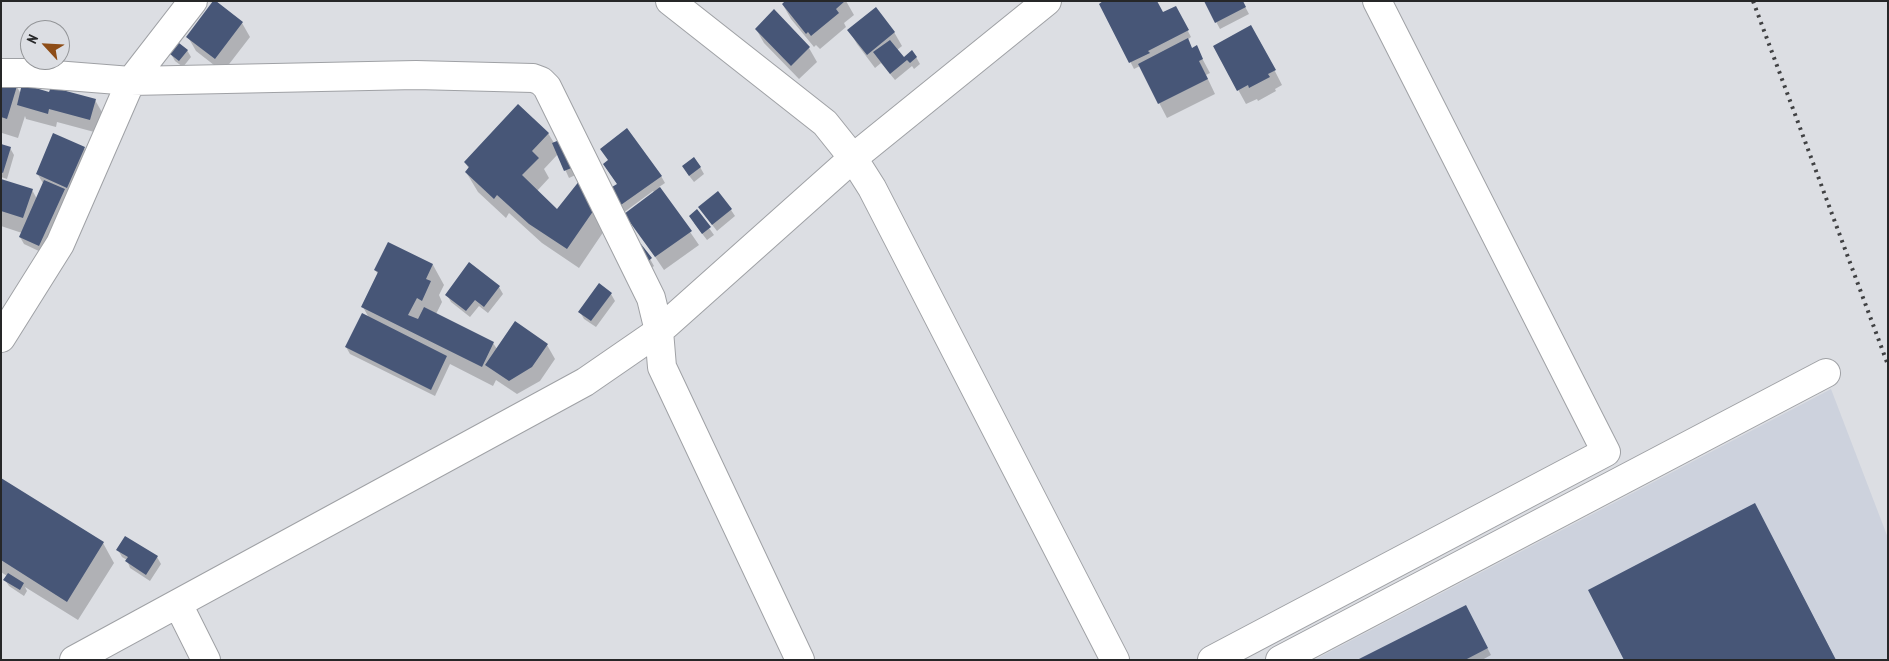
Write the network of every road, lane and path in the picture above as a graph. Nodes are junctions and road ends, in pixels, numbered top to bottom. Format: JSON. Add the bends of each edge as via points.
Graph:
{"nodes":[{"id":1,"x":193,"y":1,"type":"edge"},
{"id":2,"x":670,"y":1,"type":"edge"},
{"id":3,"x":1046,"y":1,"type":"edge"},
{"id":4,"x":1378,"y":1,"type":"edge"},
{"id":5,"x":1,"y":73,"type":"edge"},
{"id":6,"x":131,"y":81,"type":"junction"},
{"id":7,"x":853,"y":158,"type":"junction"},
{"id":8,"x":659,"y":332,"type":"junction"},
{"id":9,"x":1,"y":338,"type":"edge"},
{"id":10,"x":1826,"y":373,"type":"dead end"},
{"id":11,"x":178,"y":604,"type":"junction"},
{"id":12,"x":74,"y":660,"type":"edge"},
{"id":13,"x":206,"y":660,"type":"edge"},
{"id":14,"x":800,"y":660,"type":"edge"},
{"id":15,"x":1115,"y":660,"type":"edge"},
{"id":16,"x":1212,"y":660,"type":"edge"},
{"id":17,"x":1280,"y":660,"type":"edge"}],
"edges":[{"from":1,"to":6,"type":"street"},
{"from":2,"to":7,"type":"street","via":[[825,123]]},
{"from":3,"to":7,"type":"street"},
{"from":4,"to":16,"type":"street","via":[[1606,452]]},
{"from":5,"to":6,"type":"street"},
{"from":6,"to":8,"type":"street","via":[[416,75],[533,78],[541,81],[548,87],[651,298]]},
{"from":6,"to":9,"type":"street","via":[[60,244]]},
{"from":7,"to":8,"type":"street"},
{"from":7,"to":15,"type":"street","via":[[872,188]]},
{"from":8,"to":11,"type":"street","via":[[585,382]]},
{"from":8,"to":14,"type":"street","via":[[662,367]]},
{"from":10,"to":17,"type":"street"},
{"from":11,"to":12,"type":"street"},
{"from":11,"to":13,"type":"street"}]}
